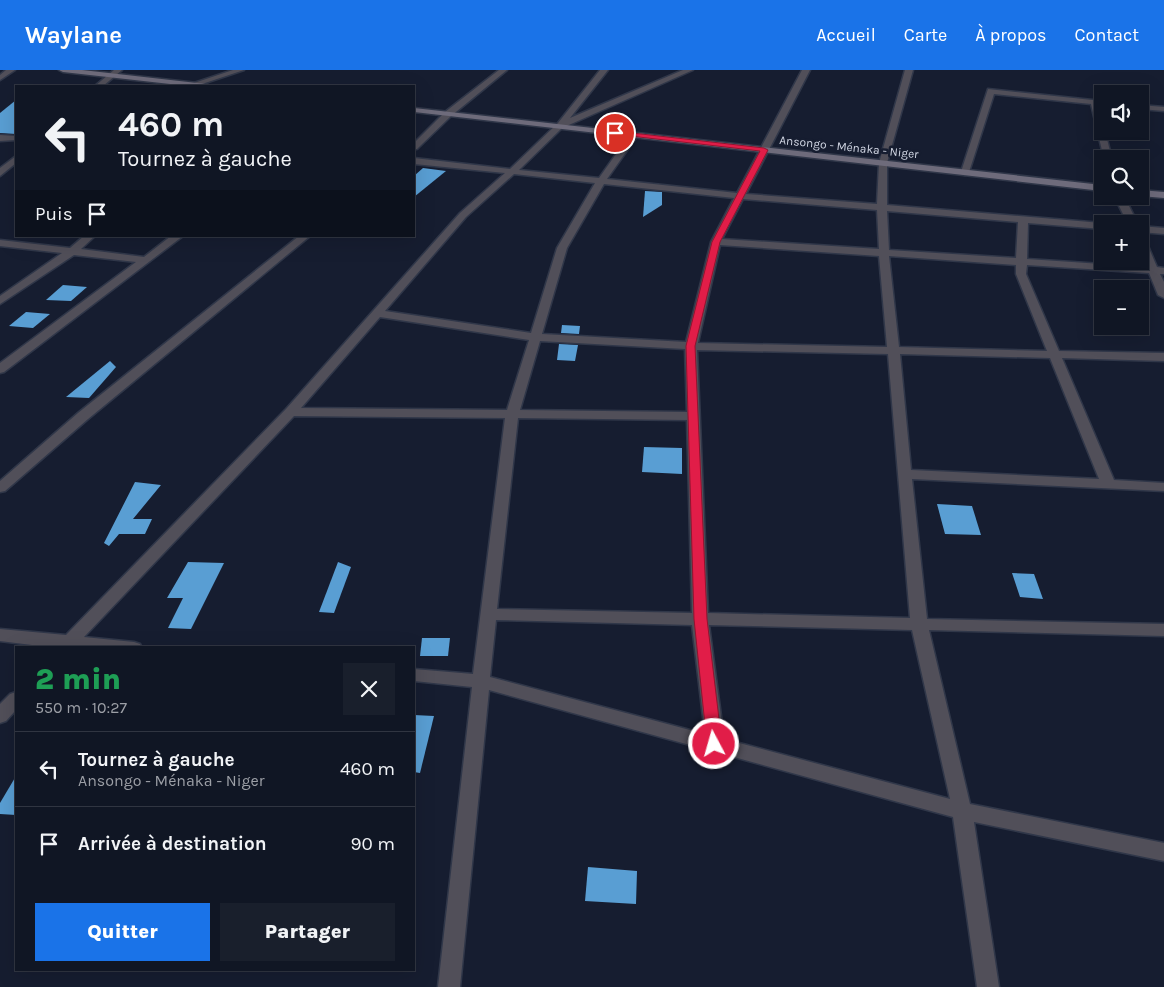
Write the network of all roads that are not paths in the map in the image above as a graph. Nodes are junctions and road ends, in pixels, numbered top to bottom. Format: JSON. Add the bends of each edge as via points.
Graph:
{"nodes":[{"id":1,"x":11,"y":70,"type":"edge"},
{"id":2,"x":64,"y":70,"type":"edge"},
{"id":3,"x":118,"y":70,"type":"edge"},
{"id":4,"x":240,"y":70,"type":"edge"},
{"id":5,"x":503,"y":70,"type":"edge"},
{"id":6,"x":604,"y":70,"type":"edge"},
{"id":7,"x":688,"y":70,"type":"edge"},
{"id":8,"x":806,"y":70,"type":"edge"},
{"id":9,"x":908,"y":70,"type":"edge"},
{"id":10,"x":111,"y":75,"type":"junction"},
{"id":11,"x":0,"y":78,"type":"edge"},
{"id":12,"x":192,"y":84,"type":"junction"},
{"id":13,"x":99,"y":85,"type":"edge"},
{"id":14,"x":199,"y":85,"type":"edge"},
{"id":15,"x":1094,"y":102,"type":"edge"},
{"id":16,"x":1149,"y":107,"type":"edge"},
{"id":17,"x":1164,"y":109,"type":"edge"},
{"id":18,"x":415,"y":110,"type":"edge"},
{"id":19,"x":448,"y":114,"type":"junction"},
{"id":20,"x":559,"y":126,"type":"junction"},
{"id":21,"x":634,"y":135,"type":"junction"},
{"id":22,"x":0,"y":138,"type":"edge"},
{"id":23,"x":15,"y":138,"type":"edge"},
{"id":24,"x":415,"y":146,"type":"edge"},
{"id":25,"x":764,"y":150,"type":"junction"},
{"id":26,"x":15,"y":160,"type":"edge"},
{"id":27,"x":415,"y":161,"type":"edge"},
{"id":28,"x":883,"y":163,"type":"junction"},
{"id":29,"x":513,"y":172,"type":"junction"},
{"id":30,"x":965,"y":172,"type":"junction"},
{"id":31,"x":0,"y":173,"type":"edge"},
{"id":32,"x":601,"y":181,"type":"junction"},
{"id":33,"x":1094,"y":187,"type":"edge"},
{"id":34,"x":1149,"y":193,"type":"edge"},
{"id":35,"x":1164,"y":195,"type":"edge"},
{"id":36,"x":742,"y":196,"type":"junction"},
{"id":37,"x":882,"y":207,"type":"junction"},
{"id":38,"x":1023,"y":219,"type":"junction"},
{"id":39,"x":1094,"y":225,"type":"edge"},
{"id":40,"x":1149,"y":230,"type":"edge"},
{"id":41,"x":1164,"y":231,"type":"edge"},
{"id":42,"x":89,"y":237,"type":"edge"},
{"id":43,"x":177,"y":237,"type":"edge"},
{"id":44,"x":305,"y":237,"type":"edge"},
{"id":45,"x":716,"y":242,"type":"junction"},
{"id":46,"x":0,"y":243,"type":"edge"},
{"id":47,"x":74,"y":250,"type":"junction"},
{"id":48,"x":884,"y":253,"type":"junction"},
{"id":49,"x":1149,"y":254,"type":"edge"},
{"id":50,"x":145,"y":260,"type":"junction"},
{"id":51,"x":1022,"y":261,"type":"junction"},
{"id":52,"x":1159,"y":270,"type":"edge"},
{"id":53,"x":1164,"y":295,"type":"edge"},
{"id":54,"x":0,"y":301,"type":"edge"},
{"id":55,"x":376,"y":313,"type":"junction"},
{"id":56,"x":536,"y":337,"type":"junction"},
{"id":57,"x":691,"y":346,"type":"junction"},
{"id":58,"x":894,"y":350,"type":"junction"},
{"id":59,"x":1052,"y":354,"type":"junction"},
{"id":60,"x":1164,"y":357,"type":"edge"},
{"id":61,"x":0,"y":369,"type":"edge"},
{"id":62,"x":291,"y":412,"type":"junction"},
{"id":63,"x":512,"y":414,"type":"junction"},
{"id":64,"x":694,"y":416,"type":"junction"},
{"id":65,"x":906,"y":474,"type":"junction"},
{"id":66,"x":1108,"y":484,"type":"junction"},
{"id":67,"x":1164,"y":487,"type":"edge"},
{"id":68,"x":0,"y":488,"type":"edge"},
{"id":69,"x":488,"y":614,"type":"junction"},
{"id":70,"x":700,"y":619,"type":"junction"},
{"id":71,"x":919,"y":624,"type":"junction"},
{"id":72,"x":1164,"y":630,"type":"edge"},
{"id":73,"x":0,"y":635,"type":"edge"},
{"id":74,"x":67,"y":644,"type":"edge"},
{"id":75,"x":100,"y":646,"type":"edge"},
{"id":76,"x":415,"y":675,"type":"edge"},
{"id":77,"x":481,"y":681,"type":"junction"},
{"id":78,"x":15,"y":700,"type":"edge"},
{"id":79,"x":0,"y":716,"type":"edge"},
{"id":80,"x":714,"y":744,"type":"junction"},
{"id":81,"x":962,"y":811,"type":"junction"},
{"id":82,"x":1164,"y":852,"type":"edge"},
{"id":83,"x":449,"y":987,"type":"edge"},
{"id":84,"x":988,"y":987,"type":"edge"}],
"edges":[{"from":1,"to":11,"type":"street"},
{"from":2,"to":10,"type":"main road"},
{"from":3,"to":10,"type":"street"},
{"from":4,"to":12,"type":"street"},
{"from":5,"to":19,"type":"street"},
{"from":6,"to":20,"type":"street"},
{"from":7,"to":20,"type":"street"},
{"from":8,"to":25,"type":"street"},
{"from":9,"to":28,"type":"street"},
{"from":10,"to":12,"type":"main road"},
{"from":10,"to":13,"type":"street"},
{"from":12,"to":14,"type":"main road"},
{"from":15,"to":30,"type":"street","via":[[992,91]]},
{"from":16,"to":17,"type":"street"},
{"from":18,"to":19,"type":"main road","name":"Ansongo - Ménaka - Niger"},
{"from":19,"to":20,"type":"main road","name":"Ansongo - Ménaka - Niger"},
{"from":19,"to":24,"type":"street"},
{"from":20,"to":21,"type":"main road","name":"Ansongo - Ménaka - Niger"},
{"from":20,"to":29,"type":"street"},
{"from":21,"to":25,"type":"main road","name":"Ansongo - Ménaka - Niger"},
{"from":21,"to":32,"type":"street"},
{"from":22,"to":23,"type":"street"},
{"from":25,"to":28,"type":"main road","name":"Ansongo - Ménaka - Niger"},
{"from":25,"to":36,"type":"street"},
{"from":26,"to":31,"type":"street"},
{"from":27,"to":29,"type":"street"},
{"from":28,"to":30,"type":"main road","name":"Ansongo - Ménaka - Niger"},
{"from":28,"to":37,"type":"street"},
{"from":29,"to":32,"type":"street"},
{"from":29,"to":55,"type":"street","via":[[463,216]]},
{"from":30,"to":33,"type":"main road","name":"Ansongo - Ménaka - Niger"},
{"from":32,"to":36,"type":"street"},
{"from":32,"to":56,"type":"street","via":[[562,248]]},
{"from":34,"to":35,"type":"main road"},
{"from":36,"to":37,"type":"street"},
{"from":36,"to":45,"type":"street"},
{"from":37,"to":38,"type":"street"},
{"from":37,"to":48,"type":"street"},
{"from":38,"to":39,"type":"street"},
{"from":38,"to":51,"type":"street"},
{"from":40,"to":41,"type":"street"},
{"from":42,"to":47,"type":"street"},
{"from":43,"to":50,"type":"street"},
{"from":44,"to":68,"type":"street","via":[[83,416]]},
{"from":45,"to":48,"type":"street"},
{"from":45,"to":57,"type":"street"},
{"from":46,"to":47,"type":"street"},
{"from":47,"to":50,"type":"street"},
{"from":47,"to":54,"type":"street"},
{"from":48,"to":51,"type":"street"},
{"from":48,"to":58,"type":"street"},
{"from":49,"to":52,"type":"street"},
{"from":50,"to":61,"type":"street"},
{"from":51,"to":52,"type":"street"},
{"from":51,"to":59,"type":"street","via":[[1021,274]]},
{"from":52,"to":53,"type":"street"},
{"from":55,"to":56,"type":"street"},
{"from":55,"to":62,"type":"street"},
{"from":56,"to":57,"type":"street"},
{"from":56,"to":63,"type":"street"},
{"from":57,"to":58,"type":"street"},
{"from":57,"to":64,"type":"street"},
{"from":58,"to":59,"type":"street"},
{"from":58,"to":65,"type":"street"},
{"from":59,"to":60,"type":"street"},
{"from":59,"to":66,"type":"street"},
{"from":62,"to":63,"type":"street"},
{"from":62,"to":74,"type":"street"},
{"from":63,"to":64,"type":"street"},
{"from":63,"to":69,"type":"street"},
{"from":64,"to":70,"type":"street"},
{"from":65,"to":66,"type":"street"},
{"from":65,"to":71,"type":"street"},
{"from":66,"to":67,"type":"street"},
{"from":69,"to":70,"type":"street"},
{"from":69,"to":77,"type":"street"},
{"from":70,"to":71,"type":"street"},
{"from":70,"to":80,"type":"street"},
{"from":71,"to":72,"type":"street"},
{"from":71,"to":81,"type":"street"},
{"from":73,"to":74,"type":"street"},
{"from":74,"to":75,"type":"street"},
{"from":76,"to":77,"type":"street"},
{"from":77,"to":80,"type":"street"},
{"from":77,"to":83,"type":"street"},
{"from":78,"to":79,"type":"street"},
{"from":80,"to":81,"type":"street"},
{"from":81,"to":82,"type":"street"},
{"from":81,"to":84,"type":"street"}]}
